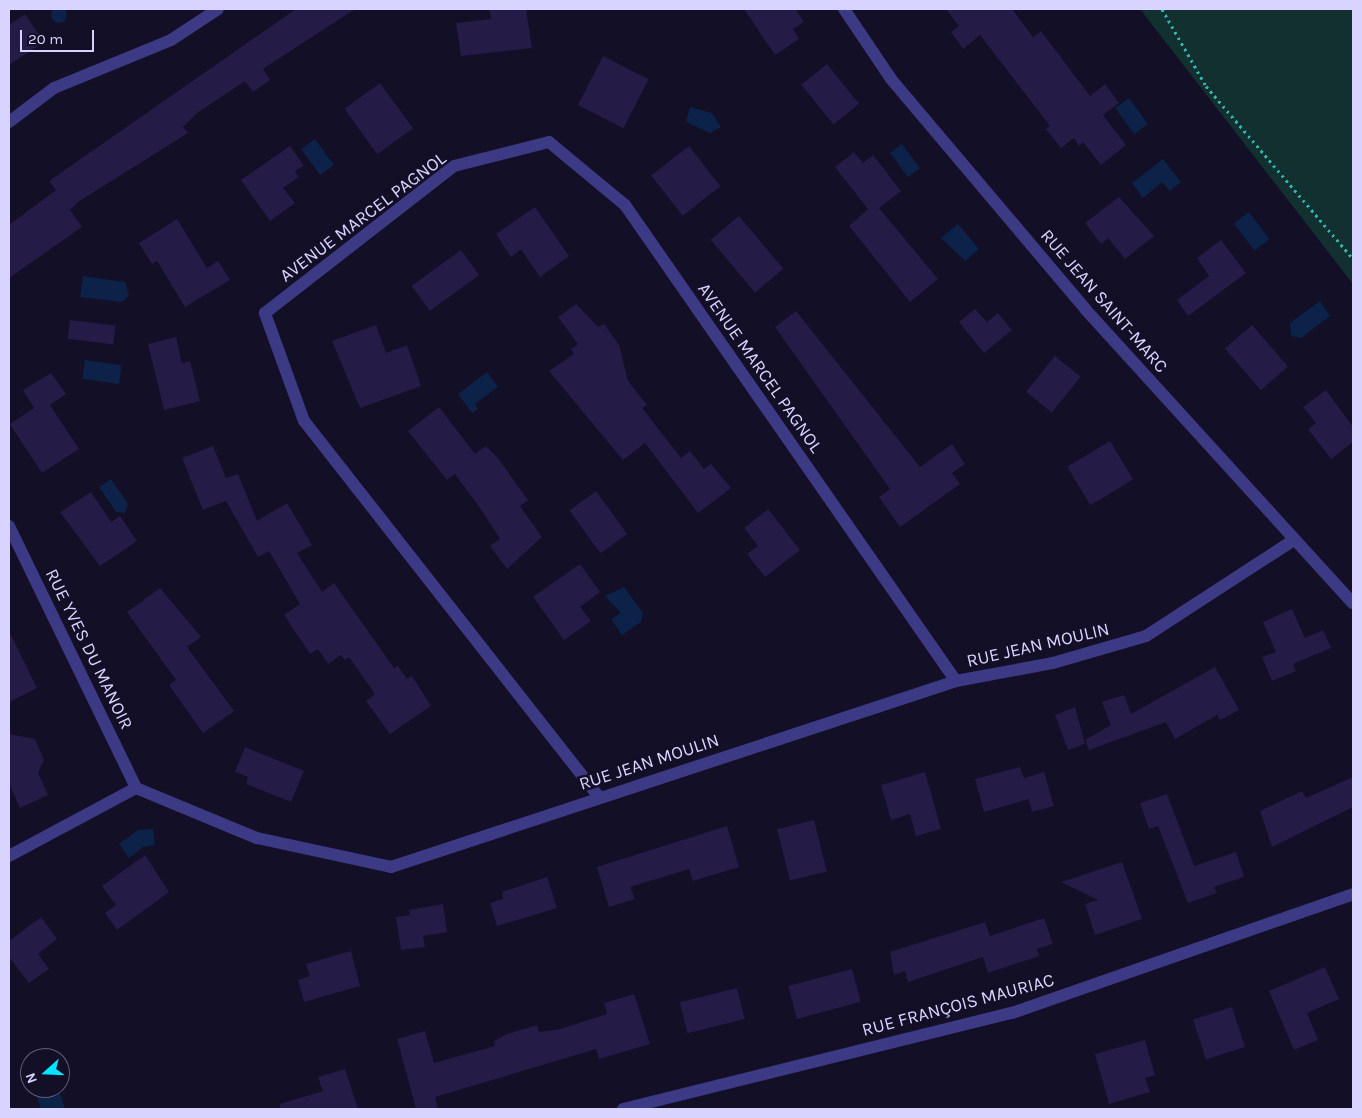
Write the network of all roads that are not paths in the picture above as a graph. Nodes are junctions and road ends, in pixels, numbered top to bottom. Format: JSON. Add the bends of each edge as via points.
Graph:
{"nodes":[{"id":1,"x":218,"y":9,"type":"edge"},
{"id":2,"x":844,"y":9,"type":"edge"},
{"id":3,"x":9,"y":122,"type":"edge"},
{"id":4,"x":9,"y":526,"type":"edge"},
{"id":5,"x":1294,"y":540,"type":"junction"},
{"id":6,"x":1353,"y":603,"type":"edge"},
{"id":7,"x":956,"y":681,"type":"junction"},
{"id":8,"x":136,"y":788,"type":"junction"},
{"id":9,"x":599,"y":797,"type":"junction"},
{"id":10,"x":9,"y":856,"type":"edge"},
{"id":11,"x":1353,"y":894,"type":"edge"},
{"id":12,"x":623,"y":1109,"type":"edge"}],
"edges":[{"from":1,"to":3,"type":"street","via":[[171,40],[54,88]]},
{"from":2,"to":5,"type":"street","name":"RUE JEAN SAINT-MARC","via":[[891,79],[1080,303]]},
{"from":4,"to":8,"type":"street","name":"RUE YVES DU MANOIR","via":[[69,642]]},
{"from":5,"to":6,"type":"street","name":"RUE JEAN SAINT-MARC"},
{"from":5,"to":7,"type":"street","name":"RUE JEAN MOULIN","via":[[1146,636],[1053,663]]},
{"from":7,"to":9,"type":"street","name":"RUE JEAN MOULIN"},
{"from":7,"to":9,"type":"street","name":"AVENUE MARCEL PAGNOL","via":[[625,205],[549,142],[454,166],[265,312],[304,421]]},
{"from":8,"to":9,"type":"street","name":"RUE JEAN MOULIN","via":[[257,838],[391,866]]},
{"from":8,"to":10,"type":"street"},
{"from":11,"to":12,"type":"street","name":"RUE FRANÇOIS MAURIAC","via":[[1012,1013]]}]}
